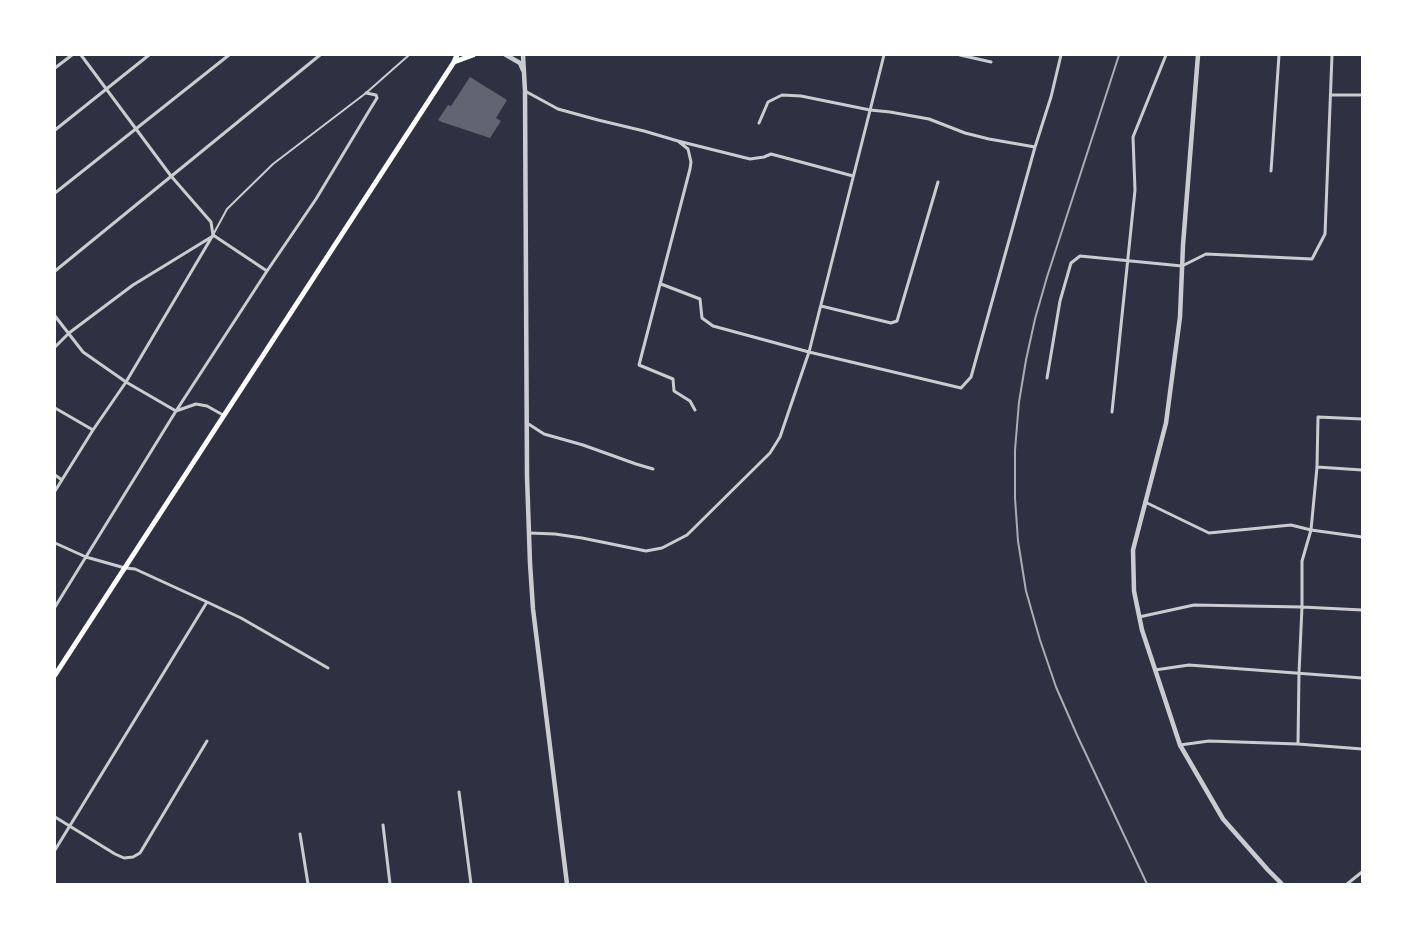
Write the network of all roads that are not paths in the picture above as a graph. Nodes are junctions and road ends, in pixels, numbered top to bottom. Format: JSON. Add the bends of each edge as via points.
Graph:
{"nodes":[{"id":1,"x":72,"y":55,"type":"edge"},
{"id":2,"x":81,"y":55,"type":"edge"},
{"id":3,"x":149,"y":55,"type":"edge"},
{"id":4,"x":229,"y":55,"type":"edge"},
{"id":5,"x":320,"y":55,"type":"edge"},
{"id":6,"x":409,"y":55,"type":"edge"},
{"id":7,"x":457,"y":55,"type":"edge"},
{"id":8,"x":473,"y":55,"type":"edge"},
{"id":9,"x":506,"y":55,"type":"edge"},
{"id":10,"x":523,"y":55,"type":"edge"},
{"id":11,"x":884,"y":55,"type":"edge"},
{"id":12,"x":960,"y":55,"type":"edge"},
{"id":13,"x":1061,"y":55,"type":"edge"},
{"id":14,"x":1166,"y":55,"type":"edge"},
{"id":15,"x":1198,"y":55,"type":"edge"},
{"id":16,"x":1279,"y":55,"type":"edge"},
{"id":17,"x":1332,"y":55,"type":"edge"},
{"id":18,"x":454,"y":62,"type":"junction"},
{"id":19,"x":991,"y":62,"type":"dead end"},
{"id":20,"x":55,"y":68,"type":"edge"},
{"id":21,"x":524,"y":73,"type":"junction"},
{"id":22,"x":106,"y":89,"type":"junction"},
{"id":23,"x":525,"y":91,"type":"junction"},
{"id":24,"x":366,"y":93,"type":"junction"},
{"id":25,"x":1331,"y":95,"type":"junction"},
{"id":26,"x":1362,"y":95,"type":"edge"},
{"id":27,"x":870,"y":110,"type":"junction"},
{"id":28,"x":758,"y":123,"type":"dead end"},
{"id":29,"x":136,"y":129,"type":"junction"},
{"id":30,"x":55,"y":130,"type":"edge"},
{"id":31,"x":678,"y":141,"type":"junction"},
{"id":32,"x":1035,"y":147,"type":"junction"},
{"id":33,"x":1271,"y":172,"type":"dead end"},
{"id":34,"x":172,"y":176,"type":"junction"},
{"id":35,"x":852,"y":176,"type":"junction"},
{"id":36,"x":938,"y":182,"type":"dead end"},
{"id":37,"x":55,"y":193,"type":"edge"},
{"id":38,"x":213,"y":235,"type":"junction"},
{"id":39,"x":1128,"y":261,"type":"junction"},
{"id":40,"x":1182,"y":266,"type":"junction"},
{"id":41,"x":55,"y":271,"type":"edge"},
{"id":42,"x":267,"y":271,"type":"junction"},
{"id":43,"x":661,"y":284,"type":"junction"},
{"id":44,"x":821,"y":306,"type":"junction"},
{"id":45,"x":55,"y":316,"type":"edge"},
{"id":46,"x":69,"y":334,"type":"junction"},
{"id":47,"x":55,"y":347,"type":"edge"},
{"id":48,"x":809,"y":352,"type":"junction"},
{"id":49,"x":1047,"y":378,"type":"dead end"},
{"id":50,"x":126,"y":382,"type":"junction"},
{"id":51,"x":55,"y":408,"type":"edge"},
{"id":52,"x":695,"y":410,"type":"dead end"},
{"id":53,"x":176,"y":411,"type":"junction"},
{"id":54,"x":1112,"y":412,"type":"dead end"},
{"id":55,"x":224,"y":416,"type":"junction"},
{"id":56,"x":1362,"y":419,"type":"edge"},
{"id":57,"x":527,"y":423,"type":"junction"},
{"id":58,"x":93,"y":430,"type":"junction"},
{"id":59,"x":1317,"y":467,"type":"junction"},
{"id":60,"x":653,"y":469,"type":"dead end"},
{"id":61,"x":1362,"y":470,"type":"edge"},
{"id":62,"x":55,"y":475,"type":"edge"},
{"id":63,"x":62,"y":480,"type":"junction"},
{"id":64,"x":55,"y":491,"type":"edge"},
{"id":65,"x":1145,"y":502,"type":"junction"},
{"id":66,"x":1311,"y":530,"type":"junction"},
{"id":67,"x":529,"y":533,"type":"junction"},
{"id":68,"x":1362,"y":537,"type":"edge"},
{"id":69,"x":55,"y":543,"type":"edge"},
{"id":70,"x":86,"y":557,"type":"junction"},
{"id":71,"x":125,"y":568,"type":"junction"},
{"id":72,"x":206,"y":602,"type":"junction"},
{"id":73,"x":55,"y":607,"type":"edge"},
{"id":74,"x":1302,"y":607,"type":"junction"},
{"id":75,"x":1362,"y":610,"type":"edge"},
{"id":76,"x":1139,"y":617,"type":"junction"},
{"id":77,"x":328,"y":668,"type":"dead end"},
{"id":78,"x":1155,"y":670,"type":"junction"},
{"id":79,"x":1299,"y":673,"type":"junction"},
{"id":80,"x":55,"y":675,"type":"edge"},
{"id":81,"x":1362,"y":678,"type":"edge"},
{"id":82,"x":208,"y":741,"type":"dead end"},
{"id":83,"x":1298,"y":744,"type":"junction"},
{"id":84,"x":1180,"y":745,"type":"junction"},
{"id":85,"x":1362,"y":749,"type":"edge"},
{"id":86,"x":459,"y":792,"type":"dead end"},
{"id":87,"x":55,"y":817,"type":"edge"},
{"id":88,"x":383,"y":825,"type":"dead end"},
{"id":89,"x":70,"y":827,"type":"junction"},
{"id":90,"x":300,"y":834,"type":"dead end"},
{"id":91,"x":55,"y":850,"type":"edge"},
{"id":92,"x":1362,"y":872,"type":"edge"},
{"id":93,"x":308,"y":884,"type":"edge"},
{"id":94,"x":390,"y":884,"type":"edge"},
{"id":95,"x":471,"y":884,"type":"edge"},
{"id":96,"x":567,"y":884,"type":"edge"},
{"id":97,"x":1282,"y":884,"type":"edge"},
{"id":98,"x":1347,"y":884,"type":"edge"}],
"edges":[{"from":1,"to":20,"type":"street"},
{"from":2,"to":22,"type":"street"},
{"from":3,"to":22,"type":"street"},
{"from":4,"to":29,"type":"street"},
{"from":5,"to":34,"type":"street"},
{"from":6,"to":24,"type":"lane"},
{"from":7,"to":18,"type":"main road"},
{"from":8,"to":18,"type":"main road"},
{"from":9,"to":21,"type":"street","via":[[520,63]]},
{"from":10,"to":21,"type":"street"},
{"from":11,"to":27,"type":"street"},
{"from":12,"to":19,"type":"street"},
{"from":13,"to":32,"type":"street"},
{"from":14,"to":39,"type":"street","via":[[1133,137],[1135,190]]},
{"from":15,"to":40,"type":"street"},
{"from":16,"to":33,"type":"street"},
{"from":17,"to":25,"type":"street"},
{"from":18,"to":55,"type":"main road"},
{"from":21,"to":23,"type":"street"},
{"from":22,"to":29,"type":"street"},
{"from":22,"to":30,"type":"street"},
{"from":23,"to":31,"type":"street","via":[[558,108]]},
{"from":23,"to":57,"type":"street"},
{"from":24,"to":38,"type":"lane","via":[[273,164],[227,208]]},
{"from":24,"to":42,"type":"street","via":[[377,98],[316,199]]},
{"from":25,"to":26,"type":"street"},
{"from":25,"to":40,"type":"street","via":[[1325,234],[1312,259],[1206,254]]},
{"from":27,"to":28,"type":"street","via":[[782,94],[768,102]]},
{"from":27,"to":32,"type":"street","via":[[929,119],[964,133]]},
{"from":27,"to":35,"type":"street"},
{"from":29,"to":34,"type":"street"},
{"from":29,"to":37,"type":"street"},
{"from":31,"to":35,"type":"street","via":[[750,159],[771,154]]},
{"from":31,"to":43,"type":"street","via":[[688,150],[691,162]]},
{"from":32,"to":48,"type":"street","via":[[972,377],[961,388]]},
{"from":34,"to":38,"type":"street","via":[[211,222]]},
{"from":34,"to":41,"type":"street"},
{"from":35,"to":44,"type":"street"},
{"from":36,"to":44,"type":"street","via":[[897,320],[891,323]]},
{"from":38,"to":42,"type":"street"},
{"from":38,"to":46,"type":"street","via":[[133,285]]},
{"from":38,"to":50,"type":"street"},
{"from":39,"to":40,"type":"street"},
{"from":39,"to":49,"type":"street","via":[[1080,256],[1071,263],[1060,300]]},
{"from":39,"to":54,"type":"street"},
{"from":40,"to":65,"type":"street","via":[[1180,317],[1166,423]]},
{"from":42,"to":53,"type":"street"},
{"from":43,"to":48,"type":"street","via":[[700,298],[702,318],[713,326]]},
{"from":43,"to":52,"type":"street","via":[[639,365],[673,380],[674,391],[690,401]]},
{"from":44,"to":48,"type":"street"},
{"from":45,"to":46,"type":"street"},
{"from":46,"to":47,"type":"street"},
{"from":46,"to":50,"type":"street","via":[[83,352]]},
{"from":48,"to":67,"type":"street","via":[[780,437],[770,453],[687,535],[662,548],[646,551],[582,538]]},
{"from":50,"to":53,"type":"street"},
{"from":50,"to":58,"type":"street"},
{"from":51,"to":58,"type":"street"},
{"from":53,"to":55,"type":"street","via":[[196,404]]},
{"from":53,"to":70,"type":"street"},
{"from":55,"to":71,"type":"main road"},
{"from":56,"to":59,"type":"street","via":[[1318,416]]},
{"from":57,"to":60,"type":"street","via":[[544,434]]},
{"from":57,"to":67,"type":"street"},
{"from":58,"to":63,"type":"street"},
{"from":59,"to":61,"type":"street"},
{"from":59,"to":66,"type":"street"},
{"from":62,"to":63,"type":"street"},
{"from":63,"to":64,"type":"street"},
{"from":65,"to":66,"type":"street","via":[[1209,533],[1291,525]]},
{"from":65,"to":76,"type":"street","via":[[1133,550],[1134,591]]},
{"from":66,"to":68,"type":"street"},
{"from":66,"to":74,"type":"street","via":[[1302,561]]},
{"from":67,"to":96,"type":"street","via":[[533,609]]},
{"from":69,"to":70,"type":"street"},
{"from":70,"to":71,"type":"street"},
{"from":70,"to":73,"type":"street"},
{"from":71,"to":72,"type":"street"},
{"from":71,"to":80,"type":"main road"},
{"from":72,"to":77,"type":"street","via":[[241,618]]},
{"from":72,"to":89,"type":"street"},
{"from":74,"to":75,"type":"street"},
{"from":74,"to":76,"type":"street","via":[[1194,606]]},
{"from":74,"to":79,"type":"street"},
{"from":76,"to":78,"type":"street"},
{"from":78,"to":79,"type":"street","via":[[1189,665]]},
{"from":78,"to":84,"type":"street"},
{"from":79,"to":81,"type":"street"},
{"from":79,"to":83,"type":"street"},
{"from":82,"to":89,"type":"street","via":[[140,853],[124,858]]},
{"from":83,"to":84,"type":"street","via":[[1209,741]]},
{"from":83,"to":85,"type":"street"},
{"from":84,"to":97,"type":"street","via":[[1223,819]]},
{"from":86,"to":95,"type":"street"},
{"from":87,"to":89,"type":"street"},
{"from":88,"to":94,"type":"street"},
{"from":89,"to":91,"type":"street"},
{"from":90,"to":93,"type":"street"},
{"from":92,"to":98,"type":"street"}]}
